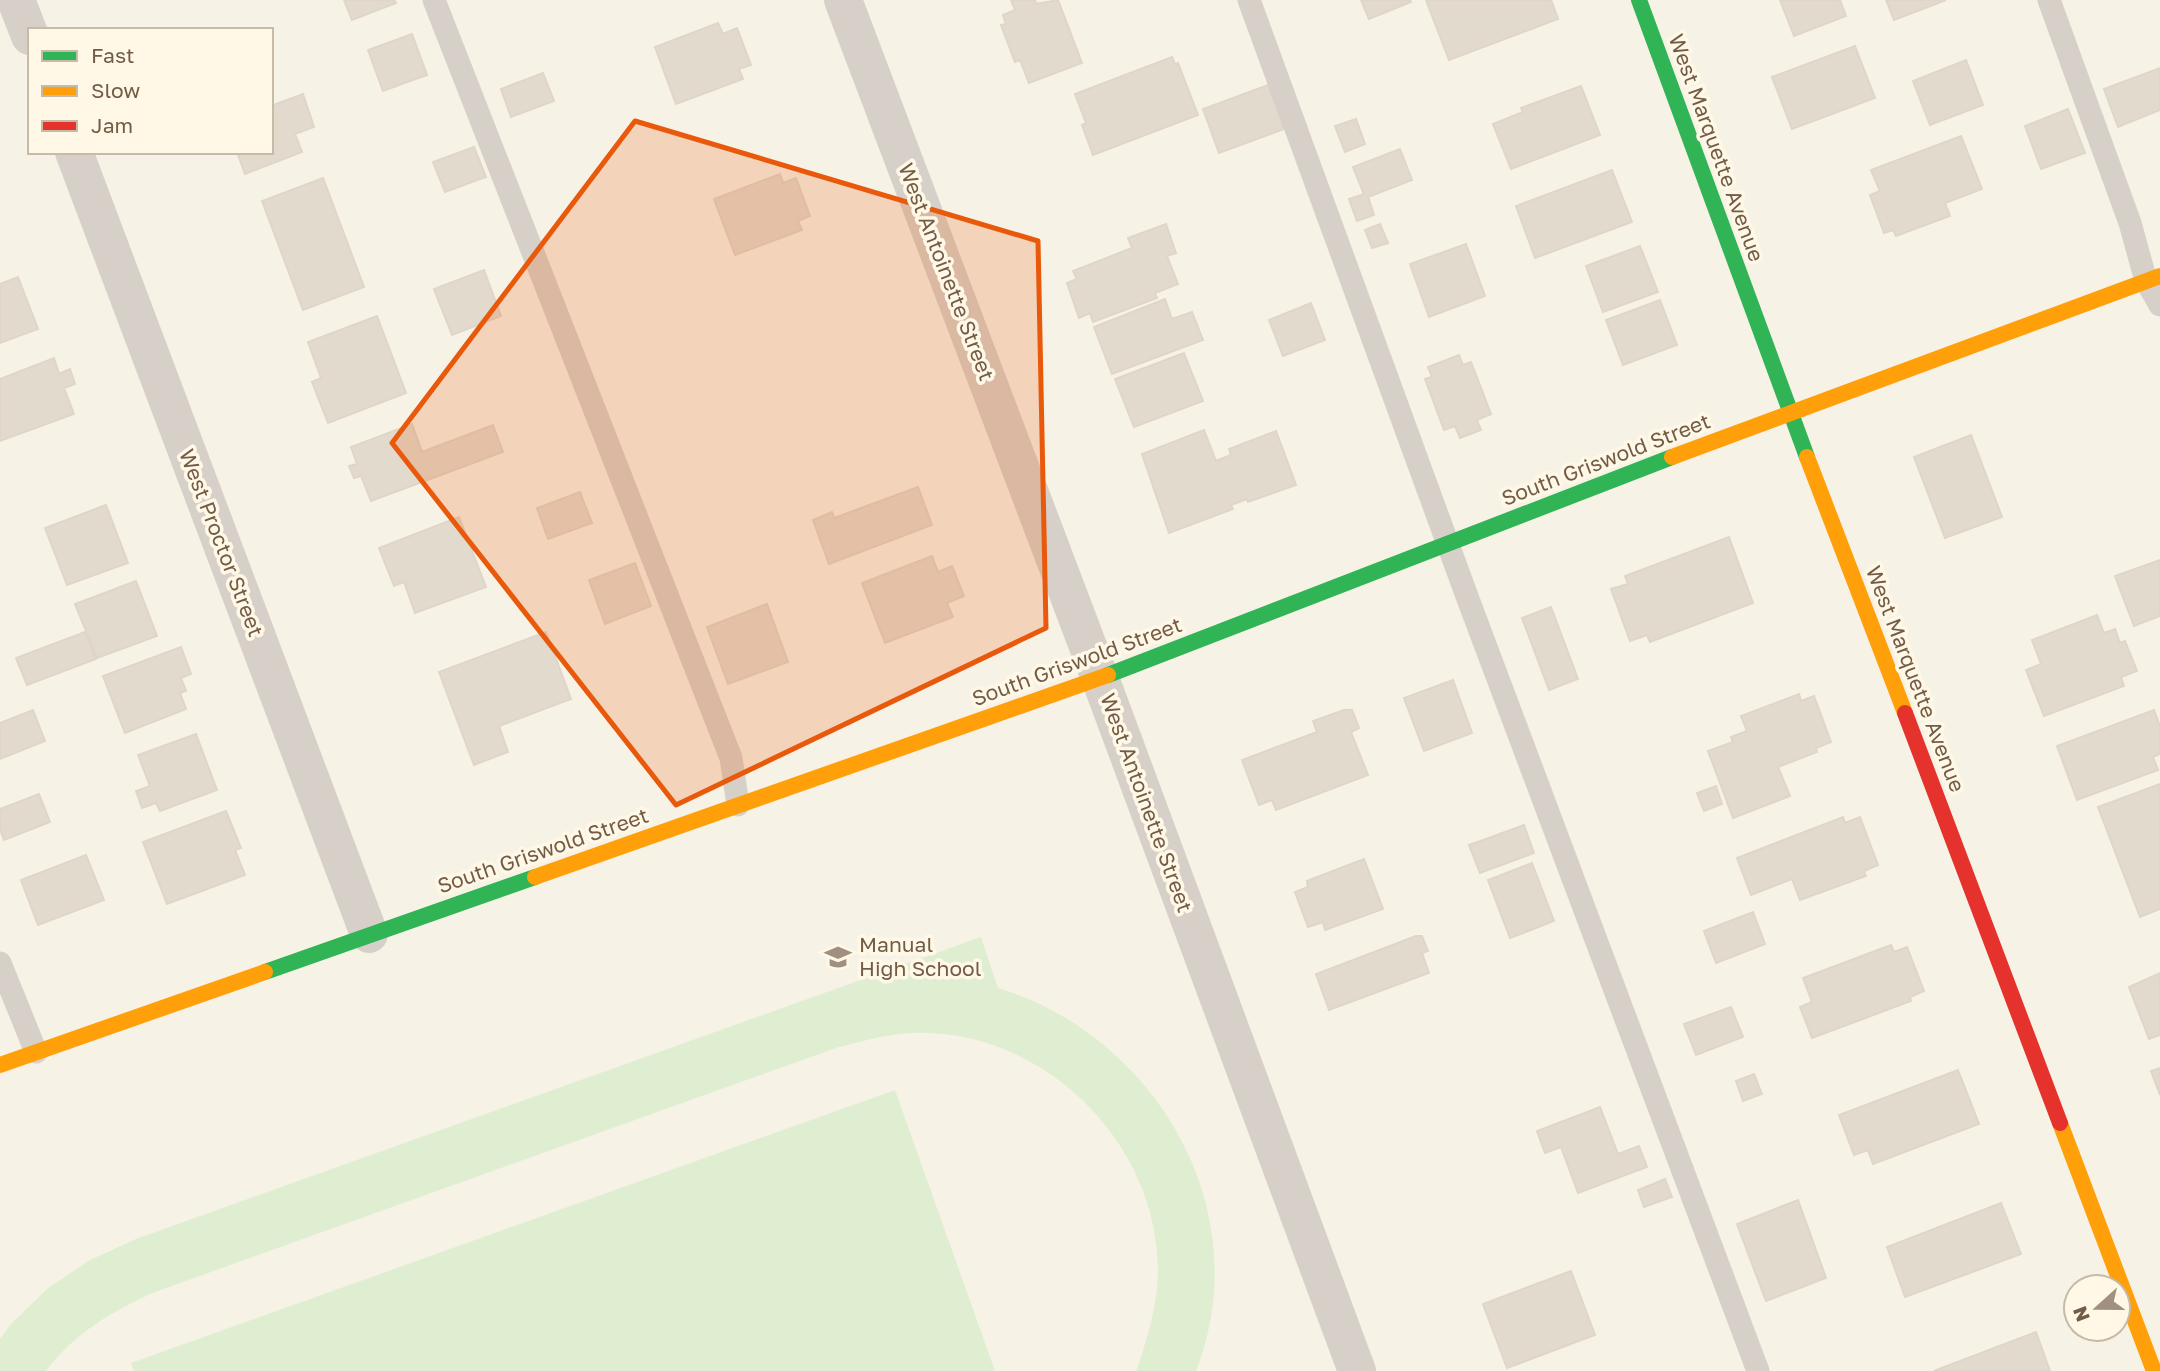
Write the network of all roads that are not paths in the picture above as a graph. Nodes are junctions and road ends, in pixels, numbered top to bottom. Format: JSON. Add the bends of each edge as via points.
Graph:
{"nodes":[{"id":1,"x":16,"y":0,"type":"edge"},
{"id":2,"x":434,"y":0,"type":"edge"},
{"id":3,"x":843,"y":0,"type":"edge"},
{"id":4,"x":1249,"y":0,"type":"edge"},
{"id":5,"x":1639,"y":0,"type":"edge"},
{"id":6,"x":2049,"y":0,"type":"edge"},
{"id":7,"x":28,"y":31,"type":"edge"},
{"id":8,"x":75,"y":154,"type":"edge"},
{"id":9,"x":2153,"y":279,"type":"edge"},
{"id":10,"x":2160,"y":305,"type":"edge"},
{"id":11,"x":1790,"y":411,"type":"junction"},
{"id":12,"x":1448,"y":544,"type":"junction"},
{"id":13,"x":1100,"y":678,"type":"junction"},
{"id":14,"x":737,"y":805,"type":"junction"},
{"id":15,"x":369,"y":934,"type":"junction"},
{"id":16,"x":0,"y":963,"type":"edge"},
{"id":17,"x":36,"y":1052,"type":"junction"},
{"id":18,"x":0,"y":1065,"type":"edge"},
{"id":19,"x":1357,"y":1371,"type":"edge"},
{"id":20,"x":1758,"y":1371,"type":"edge"},
{"id":21,"x":2154,"y":1371,"type":"edge"}],
"edges":[{"from":1,"to":7,"type":"street"},
{"from":2,"to":14,"type":"lane","via":[[731,758]]},
{"from":3,"to":13,"type":"street","name":"West Antoinette Street"},
{"from":4,"to":12,"type":"lane"},
{"from":5,"to":11,"type":"street","name":"West Marquette Avenue"},
{"from":6,"to":9,"type":"lane"},
{"from":8,"to":15,"type":"street","name":"West Proctor Street"},
{"from":9,"to":10,"type":"lane"},
{"from":9,"to":11,"type":"street","name":"South Griswold Street"},
{"from":11,"to":12,"type":"street","name":"South Griswold Street"},
{"from":11,"to":21,"type":"street","name":"West Marquette Avenue"},
{"from":12,"to":13,"type":"street","name":"South Griswold Street"},
{"from":12,"to":20,"type":"lane"},
{"from":13,"to":14,"type":"street","name":"South Griswold Street"},
{"from":13,"to":19,"type":"street","name":"West Antoinette Street"},
{"from":14,"to":15,"type":"street","name":"South Griswold Street"},
{"from":15,"to":17,"type":"street","name":"South Griswold Street"},
{"from":16,"to":17,"type":"lane"},
{"from":17,"to":18,"type":"street","name":"South Griswold Street"}]}
